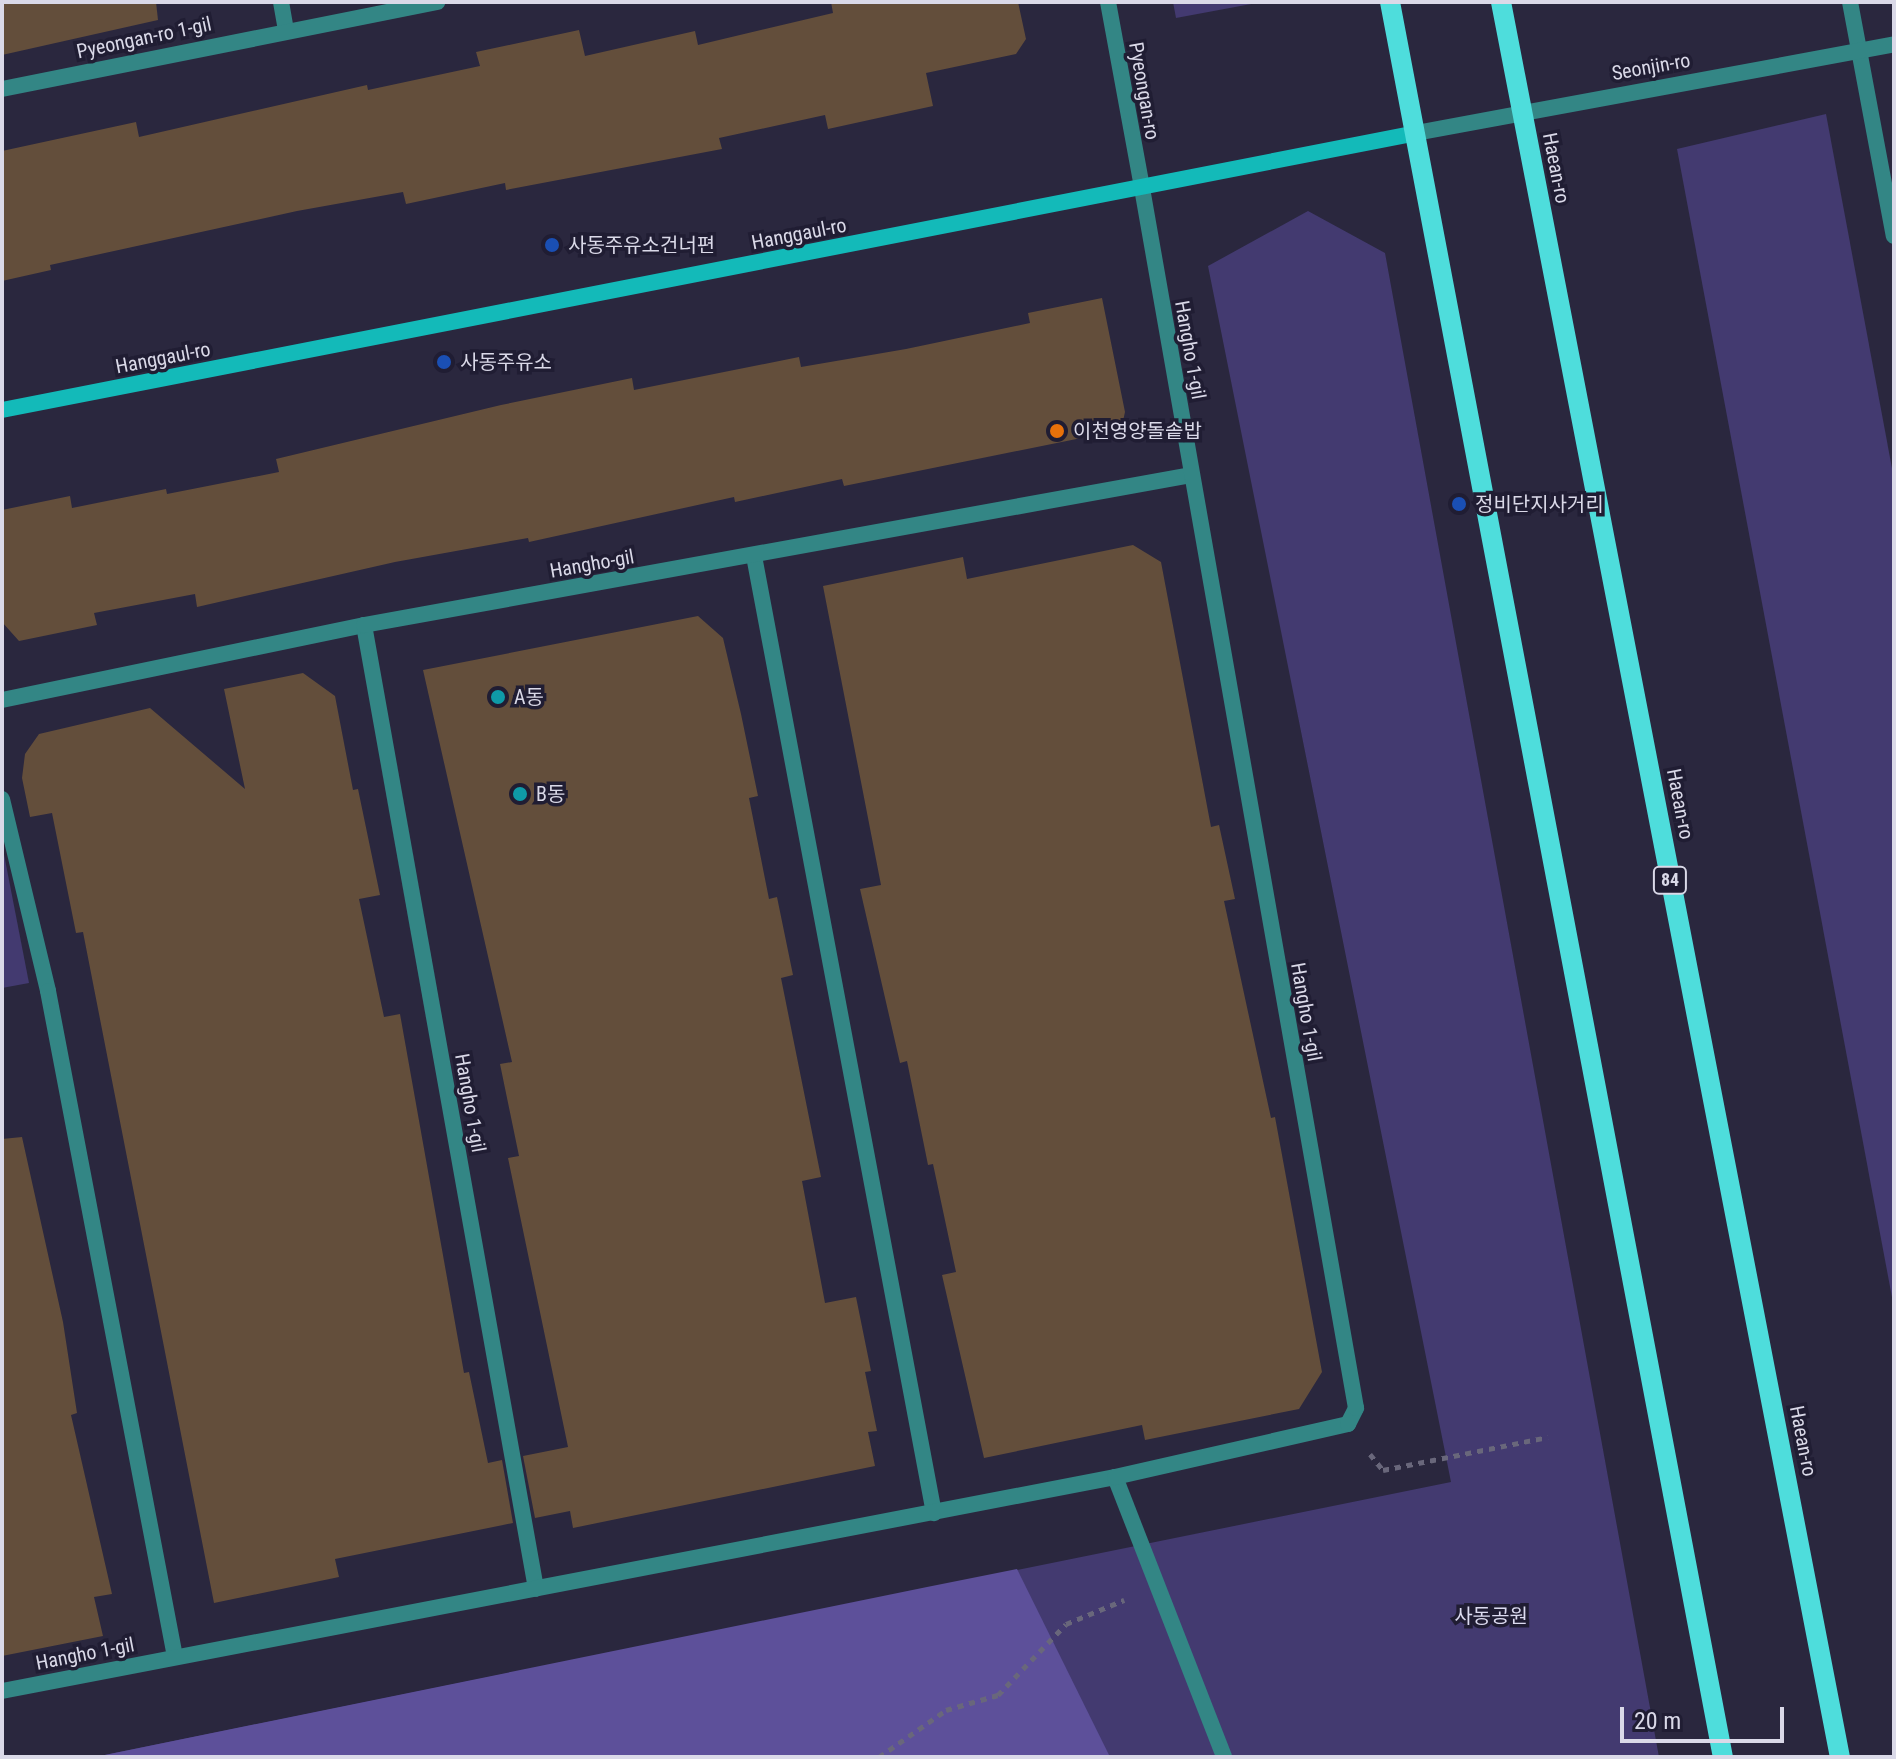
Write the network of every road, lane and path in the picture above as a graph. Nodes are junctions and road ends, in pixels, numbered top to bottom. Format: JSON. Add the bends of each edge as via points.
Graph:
{"nodes":[{"id":1,"x":281,"y":2,"type":"edge"},
{"id":2,"x":437,"y":2,"type":"edge"},
{"id":3,"x":1108,"y":2,"type":"edge"},
{"id":4,"x":1390,"y":2,"type":"edge"},
{"id":5,"x":1501,"y":2,"type":"edge"},
{"id":6,"x":1850,"y":2,"type":"edge"},
{"id":7,"x":286,"y":29,"type":"junction"},
{"id":8,"x":1894,"y":44,"type":"edge"},
{"id":9,"x":1860,"y":50,"type":"junction"},
{"id":10,"x":2,"y":89,"type":"edge"},
{"id":11,"x":1521,"y":111,"type":"junction"},
{"id":12,"x":1416,"y":133,"type":"junction"},
{"id":13,"x":1142,"y":188,"type":"junction"},
{"id":14,"x":1894,"y":236,"type":"edge"},
{"id":15,"x":2,"y":410,"type":"edge"},
{"id":16,"x":1191,"y":475,"type":"junction"},
{"id":17,"x":754,"y":556,"type":"junction"},
{"id":18,"x":364,"y":625,"type":"junction"},
{"id":19,"x":2,"y":700,"type":"edge"},
{"id":20,"x":2,"y":799,"type":"edge"},
{"id":21,"x":1348,"y":1424,"type":"junction"},
{"id":22,"x":1548,"y":1437,"type":"dead end"},
{"id":23,"x":1115,"y":1477,"type":"junction"},
{"id":24,"x":934,"y":1513,"type":"junction"},
{"id":25,"x":1155,"y":1588,"type":"junction"},
{"id":26,"x":536,"y":1589,"type":"junction"},
{"id":27,"x":175,"y":1657,"type":"junction"},
{"id":28,"x":2,"y":1691,"type":"edge"},
{"id":29,"x":879,"y":1757,"type":"edge"},
{"id":30,"x":1224,"y":1757,"type":"edge"},
{"id":31,"x":1723,"y":1757,"type":"edge"},
{"id":32,"x":1840,"y":1757,"type":"edge"}],
"edges":[{"from":1,"to":7,"type":"street"},
{"from":2,"to":7,"type":"street","name":"Pyeongan-ro 1-gil"},
{"from":3,"to":13,"type":"street","name":"Pyeongan-ro"},
{"from":4,"to":12,"type":"main road"},
{"from":5,"to":11,"type":"main road","name":"Haean-ro","number":"84"},
{"from":6,"to":9,"type":"street"},
{"from":7,"to":10,"type":"street","name":"Pyeongan-ro 1-gil"},
{"from":8,"to":9,"type":"street","name":"Seonjin-ro"},
{"from":9,"to":11,"type":"street","name":"Seonjin-ro"},
{"from":9,"to":14,"type":"street"},
{"from":11,"to":12,"type":"street","name":"Seonjin-ro"},
{"from":11,"to":32,"type":"main road","name":"Haean-ro","number":"84"},
{"from":12,"to":13,"type":"main road","name":"Hanggaul-ro"},
{"from":12,"to":31,"type":"main road"},
{"from":13,"to":15,"type":"main road","name":"Hanggaul-ro"},
{"from":13,"to":16,"type":"street","name":"Hangho 1-gil"},
{"from":16,"to":17,"type":"street","name":"Hangho-gil"},
{"from":16,"to":21,"type":"street","name":"Hangho 1-gil","via":[[1356,1408]]},
{"from":17,"to":18,"type":"street","name":"Hangho-gil"},
{"from":17,"to":24,"type":"street"},
{"from":18,"to":19,"type":"street","name":"Hangho-gil"},
{"from":18,"to":26,"type":"street","name":"Hangho 1-gil"},
{"from":20,"to":27,"type":"street","via":[[48,991]]},
{"from":21,"to":22,"type":"path","via":[[1383,1470]]},
{"from":21,"to":23,"type":"street","name":"Hangho 1-gil"},
{"from":23,"to":24,"type":"street","name":"Hangho 1-gil"},
{"from":23,"to":25,"type":"street"},
{"from":24,"to":26,"type":"street","name":"Hangho 1-gil"},
{"from":25,"to":29,"type":"path","via":[[1066,1624],[998,1695],[946,1710]]},
{"from":25,"to":30,"type":"street"},
{"from":26,"to":27,"type":"street","name":"Hangho 1-gil"},
{"from":27,"to":28,"type":"street","name":"Hangho 1-gil"}]}
